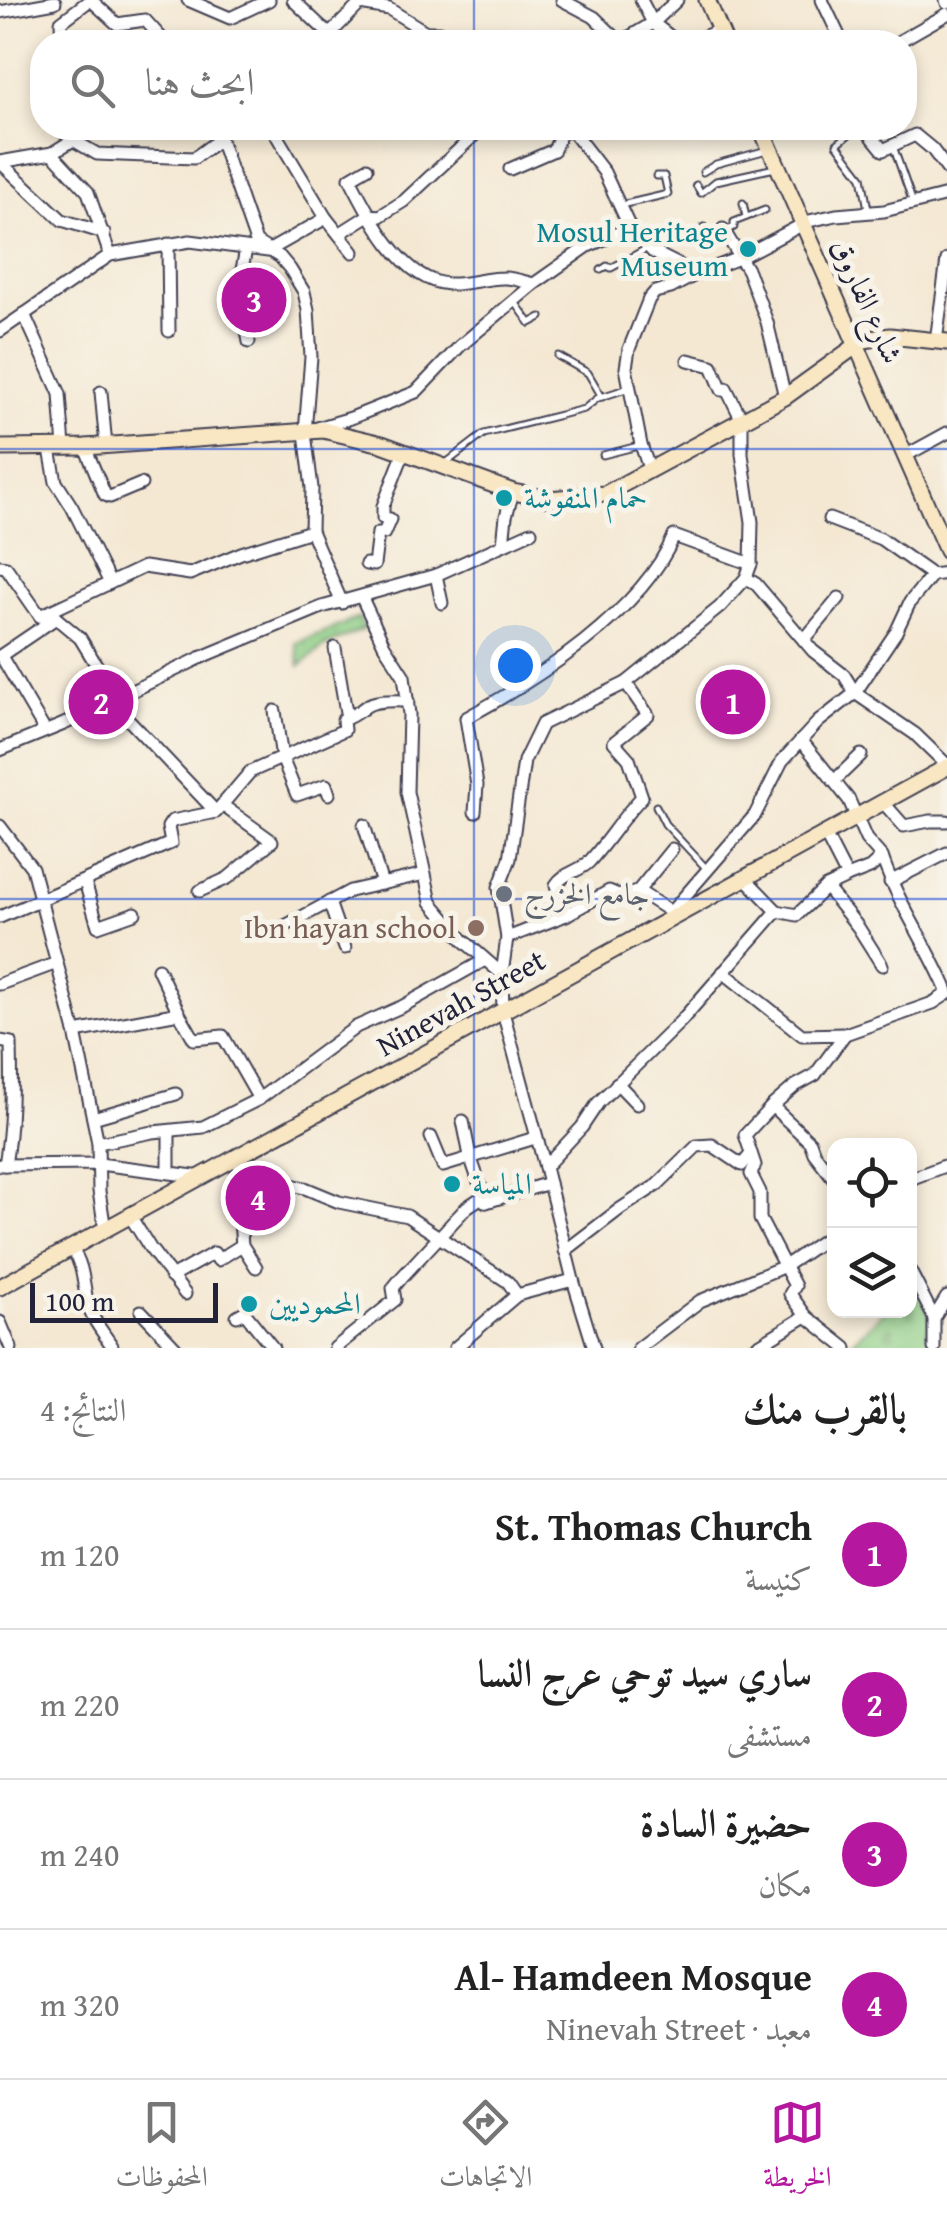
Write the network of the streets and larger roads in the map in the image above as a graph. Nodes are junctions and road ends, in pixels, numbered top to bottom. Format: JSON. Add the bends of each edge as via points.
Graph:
{"nodes":[{"id":1,"x":90,"y":0,"type":"edge"},
{"id":2,"x":188,"y":0,"type":"edge"},
{"id":3,"x":269,"y":0,"type":"edge"},
{"id":4,"x":293,"y":0,"type":"edge"},
{"id":5,"x":562,"y":0,"type":"edge"},
{"id":6,"x":641,"y":0,"type":"edge"},
{"id":7,"x":677,"y":0,"type":"edge"},
{"id":8,"x":707,"y":0,"type":"edge"},
{"id":9,"x":822,"y":0,"type":"edge"},
{"id":10,"x":55,"y":1,"type":"edge"},
{"id":11,"x":362,"y":2,"type":"edge"},
{"id":12,"x":0,"y":12,"type":"edge"},
{"id":13,"x":947,"y":14,"type":"edge"},
{"id":14,"x":61,"y":22,"type":"junction"},
{"id":15,"x":654,"y":23,"type":"junction"},
{"id":16,"x":61,"y":30,"type":"edge"},
{"id":17,"x":154,"y":30,"type":"edge"},
{"id":18,"x":318,"y":30,"type":"edge"},
{"id":19,"x":335,"y":30,"type":"edge"},
{"id":20,"x":423,"y":30,"type":"edge"},
{"id":21,"x":608,"y":30,"type":"edge"},
{"id":22,"x":641,"y":30,"type":"edge"},
{"id":23,"x":662,"y":30,"type":"edge"},
{"id":24,"x":720,"y":30,"type":"edge"},
{"id":25,"x":836,"y":30,"type":"edge"},
{"id":26,"x":917,"y":31,"type":"edge"},
{"id":27,"x":917,"y":137,"type":"edge"},
{"id":28,"x":66,"y":140,"type":"edge"},
{"id":29,"x":80,"y":140,"type":"edge"},
{"id":30,"x":214,"y":140,"type":"edge"},
{"id":31,"x":222,"y":140,"type":"edge"},
{"id":32,"x":279,"y":140,"type":"edge"},
{"id":33,"x":469,"y":140,"type":"edge"},
{"id":34,"x":559,"y":140,"type":"edge"},
{"id":35,"x":579,"y":140,"type":"edge"},
{"id":36,"x":766,"y":140,"type":"edge"},
{"id":37,"x":875,"y":140,"type":"edge"},
{"id":38,"x":906,"y":140,"type":"edge"},
{"id":39,"x":52,"y":153,"type":"junction"},
{"id":40,"x":0,"y":162,"type":"edge"},
{"id":41,"x":367,"y":168,"type":"dead end"},
{"id":42,"x":510,"y":169,"type":"dead end"},
{"id":43,"x":947,"y":169,"type":"edge"},
{"id":44,"x":947,"y":196,"type":"edge"},
{"id":45,"x":369,"y":215,"type":"junction"},
{"id":46,"x":326,"y":218,"type":"junction"},
{"id":47,"x":802,"y":224,"type":"junction"},
{"id":48,"x":630,"y":228,"type":"junction"},
{"id":49,"x":724,"y":230,"type":"road end"},
{"id":50,"x":104,"y":232,"type":"junction"},
{"id":51,"x":339,"y":234,"type":"junction"},
{"id":52,"x":168,"y":244,"type":"junction"},
{"id":53,"x":246,"y":249,"type":"junction"},
{"id":54,"x":268,"y":251,"type":"junction"},
{"id":55,"x":353,"y":252,"type":"dead end"},
{"id":56,"x":110,"y":255,"type":"junction"},
{"id":57,"x":740,"y":258,"type":"junction"},
{"id":58,"x":947,"y":260,"type":"edge"},
{"id":59,"x":697,"y":274,"type":"junction"},
{"id":60,"x":534,"y":284,"type":"junction"},
{"id":61,"x":24,"y":314,"type":"junction"},
{"id":62,"x":0,"y":331,"type":"edge"},
{"id":63,"x":169,"y":331,"type":"dead end"},
{"id":64,"x":249,"y":342,"type":"dead end"},
{"id":65,"x":942,"y":342,"type":"edge"},
{"id":66,"x":856,"y":345,"type":"junction"},
{"id":67,"x":688,"y":360,"type":"dead end"},
{"id":68,"x":102,"y":392,"type":"dead end"},
{"id":69,"x":785,"y":397,"type":"junction"},
{"id":70,"x":742,"y":420,"type":"junction"},
{"id":71,"x":947,"y":432,"type":"edge"},
{"id":72,"x":305,"y":433,"type":"junction"},
{"id":73,"x":106,"y":446,"type":"junction"},
{"id":74,"x":85,"y":447,"type":"junction"},
{"id":75,"x":0,"y":448,"type":"edge"},
{"id":76,"x":57,"y":448,"type":"junction"},
{"id":77,"x":404,"y":452,"type":"junction"},
{"id":78,"x":906,"y":456,"type":"junction"},
{"id":79,"x":650,"y":471,"type":"junction"},
{"id":80,"x":141,"y":484,"type":"dead end"},
{"id":81,"x":513,"y":492,"type":"junction"},
{"id":82,"x":829,"y":519,"type":"dead end"},
{"id":83,"x":311,"y":530,"type":"junction"},
{"id":84,"x":531,"y":532,"type":"dead end"},
{"id":85,"x":503,"y":544,"type":"junction"},
{"id":86,"x":947,"y":551,"type":"edge"},
{"id":87,"x":366,"y":564,"type":"dead end"},
{"id":88,"x":751,"y":564,"type":"junction"},
{"id":89,"x":0,"y":566,"type":"edge"},
{"id":90,"x":947,"y":572,"type":"edge"},
{"id":91,"x":436,"y":575,"type":"junction"},
{"id":92,"x":932,"y":576,"type":"junction"},
{"id":93,"x":746,"y":578,"type":"junction"},
{"id":94,"x":110,"y":583,"type":"junction"},
{"id":95,"x":362,"y":598,"type":"junction"},
{"id":96,"x":839,"y":598,"type":"dead end"},
{"id":97,"x":342,"y":602,"type":"junction"},
{"id":98,"x":442,"y":602,"type":"dead end"},
{"id":99,"x":40,"y":616,"type":"junction"},
{"id":100,"x":56,"y":618,"type":"junction"},
{"id":101,"x":804,"y":640,"type":"junction"},
{"id":102,"x":335,"y":648,"type":"dead end"},
{"id":103,"x":0,"y":656,"type":"edge"},
{"id":104,"x":626,"y":683,"type":"junction"},
{"id":105,"x":855,"y":693,"type":"junction"},
{"id":106,"x":111,"y":701,"type":"junction"},
{"id":107,"x":408,"y":701,"type":"junction"},
{"id":108,"x":275,"y":711,"type":"dead end"},
{"id":109,"x":347,"y":718,"type":"junction"},
{"id":110,"x":45,"y":731,"type":"junction"},
{"id":111,"x":801,"y":740,"type":"junction"},
{"id":112,"x":0,"y":750,"type":"edge"},
{"id":113,"x":861,"y":755,"type":"dead end"},
{"id":114,"x":282,"y":758,"type":"junction"},
{"id":115,"x":947,"y":766,"type":"edge"},
{"id":116,"x":834,"y":781,"type":"junction"},
{"id":117,"x":329,"y":794,"type":"dead end"},
{"id":118,"x":882,"y":802,"type":"junction"},
{"id":119,"x":219,"y":808,"type":"junction"},
{"id":120,"x":475,"y":812,"type":"dead end"},
{"id":121,"x":857,"y":816,"type":"junction"},
{"id":122,"x":947,"y":821,"type":"edge"},
{"id":123,"x":364,"y":825,"type":"dead end"},
{"id":124,"x":0,"y":826,"type":"edge"},
{"id":125,"x":826,"y":836,"type":"junction"},
{"id":126,"x":672,"y":849,"type":"dead end"},
{"id":127,"x":947,"y":853,"type":"edge"},
{"id":128,"x":882,"y":857,"type":"junction"},
{"id":129,"x":424,"y":874,"type":"junction"},
{"id":130,"x":847,"y":876,"type":"junction"},
{"id":131,"x":744,"y":877,"type":"junction"},
{"id":132,"x":85,"y":882,"type":"junction"},
{"id":133,"x":890,"y":882,"type":"junction"},
{"id":134,"x":382,"y":884,"type":"junction"},
{"id":135,"x":826,"y":887,"type":"junction"},
{"id":136,"x":200,"y":891,"type":"dead end"},
{"id":137,"x":638,"y":891,"type":"junction"},
{"id":138,"x":40,"y":900,"type":"junction"},
{"id":139,"x":329,"y":902,"type":"junction"},
{"id":140,"x":777,"y":912,"type":"junction"},
{"id":141,"x":136,"y":913,"type":"dead end"},
{"id":142,"x":566,"y":915,"type":"junction"},
{"id":143,"x":671,"y":915,"type":"junction"},
{"id":144,"x":0,"y":917,"type":"edge"},
{"id":145,"x":282,"y":927,"type":"dead end"},
{"id":146,"x":507,"y":938,"type":"junction"},
{"id":147,"x":344,"y":948,"type":"dead end"},
{"id":148,"x":485,"y":960,"type":"junction"},
{"id":149,"x":57,"y":964,"type":"junction"},
{"id":150,"x":882,"y":965,"type":"dead end"},
{"id":151,"x":158,"y":969,"type":"dead end"},
{"id":152,"x":723,"y":972,"type":"junction"},
{"id":153,"x":502,"y":974,"type":"junction"},
{"id":154,"x":0,"y":984,"type":"edge"},
{"id":155,"x":947,"y":993,"type":"edge"},
{"id":156,"x":502,"y":1012,"type":"junction"},
{"id":157,"x":179,"y":1013,"type":"junction"},
{"id":158,"x":75,"y":1032,"type":"junction"},
{"id":159,"x":844,"y":1034,"type":"junction"},
{"id":160,"x":0,"y":1041,"type":"edge"},
{"id":161,"x":617,"y":1083,"type":"junction"},
{"id":162,"x":176,"y":1094,"type":"dead end"},
{"id":163,"x":259,"y":1100,"type":"junction"},
{"id":164,"x":638,"y":1104,"type":"dead end"},
{"id":165,"x":772,"y":1106,"type":"junction"},
{"id":166,"x":94,"y":1118,"type":"junction"},
{"id":167,"x":464,"y":1120,"type":"dead end"},
{"id":168,"x":170,"y":1132,"type":"junction"},
{"id":169,"x":431,"y":1137,"type":"dead end"},
{"id":170,"x":536,"y":1138,"type":"junction"},
{"id":171,"x":98,"y":1144,"type":"junction"},
{"id":172,"x":751,"y":1154,"type":"junction"},
{"id":173,"x":470,"y":1156,"type":"junction"},
{"id":174,"x":235,"y":1158,"type":"junction"},
{"id":175,"x":99,"y":1164,"type":"junction"},
{"id":176,"x":2,"y":1165,"type":"edge"},
{"id":177,"x":947,"y":1166,"type":"edge"},
{"id":178,"x":546,"y":1167,"type":"junction"},
{"id":179,"x":169,"y":1170,"type":"junction"},
{"id":180,"x":827,"y":1170,"type":"edge"},
{"id":181,"x":246,"y":1175,"type":"junction"},
{"id":182,"x":202,"y":1177,"type":"junction"},
{"id":183,"x":917,"y":1177,"type":"edge"},
{"id":184,"x":548,"y":1183,"type":"junction"},
{"id":185,"x":486,"y":1202,"type":"junction"},
{"id":186,"x":130,"y":1216,"type":"junction"},
{"id":187,"x":105,"y":1230,"type":"junction"},
{"id":188,"x":442,"y":1238,"type":"junction"},
{"id":189,"x":827,"y":1238,"type":"edge"},
{"id":190,"x":242,"y":1245,"type":"junction"},
{"id":191,"x":72,"y":1249,"type":"junction"},
{"id":192,"x":566,"y":1251,"type":"junction"},
{"id":193,"x":784,"y":1266,"type":"junction"},
{"id":194,"x":256,"y":1267,"type":"dead end"},
{"id":195,"x":171,"y":1277,"type":"junction"},
{"id":196,"x":572,"y":1280,"type":"junction"},
{"id":197,"x":917,"y":1285,"type":"edge"},
{"id":198,"x":0,"y":1287,"type":"edge"},
{"id":199,"x":185,"y":1294,"type":"dead end"},
{"id":200,"x":517,"y":1295,"type":"junction"},
{"id":201,"x":947,"y":1297,"type":"edge"},
{"id":202,"x":141,"y":1311,"type":"dead end"},
{"id":203,"x":237,"y":1316,"type":"dead end"},
{"id":204,"x":806,"y":1316,"type":"junction"},
{"id":205,"x":934,"y":1318,"type":"junction"},
{"id":206,"x":0,"y":1322,"type":"edge"},
{"id":207,"x":112,"y":1346,"type":"edge"},
{"id":208,"x":11,"y":1348,"type":"edge"},
{"id":209,"x":176,"y":1348,"type":"edge"},
{"id":210,"x":272,"y":1348,"type":"edge"},
{"id":211,"x":335,"y":1348,"type":"edge"},
{"id":212,"x":456,"y":1348,"type":"edge"},
{"id":213,"x":594,"y":1348,"type":"edge"},
{"id":214,"x":638,"y":1348,"type":"edge"},
{"id":215,"x":754,"y":1348,"type":"edge"},
{"id":216,"x":846,"y":1348,"type":"edge"},
{"id":217,"x":934,"y":1348,"type":"edge"}],
"edges":[{"from":1,"to":14,"type":"street"},
{"from":1,"to":17,"type":"street","via":[[117,24],[145,20]]},
{"from":2,"to":3,"type":"street","via":[[230,18]]},
{"from":4,"to":18,"type":"street"},
{"from":5,"to":21,"type":"street"},
{"from":6,"to":15,"type":"street"},
{"from":7,"to":15,"type":"street"},
{"from":8,"to":24,"type":"main road"},
{"from":9,"to":25,"type":"street"},
{"from":10,"to":12,"type":"street"},
{"from":10,"to":14,"type":"street"},
{"from":11,"to":19,"type":"street"},
{"from":11,"to":20,"type":"street"},
{"from":13,"to":26,"type":"street"},
{"from":14,"to":16,"type":"street"},
{"from":15,"to":22,"type":"street"},
{"from":15,"to":23,"type":"street"},
{"from":27,"to":43,"type":"street"},
{"from":28,"to":39,"type":"street"},
{"from":29,"to":30,"type":"street","via":[[97,154],[194,158]]},
{"from":31,"to":54,"type":"street","via":[[256,242]]},
{"from":32,"to":46,"type":"street"},
{"from":33,"to":45,"type":"street","via":[[404,201],[380,216]]},
{"from":34,"to":42,"type":"street","via":[[554,150]]},
{"from":35,"to":48,"type":"street","via":[[604,172]]},
{"from":36,"to":47,"type":"main road","name":"شارع الفاروق"},
{"from":37,"to":38,"type":"street","via":[[883,150]]},
{"from":39,"to":40,"type":"street"},
{"from":39,"to":50,"type":"street","via":[[88,192]]},
{"from":40,"to":50,"type":"street","via":[[62,220]]},
{"from":41,"to":45,"type":"street","via":[[350,178]]},
{"from":44,"to":47,"type":"street"},
{"from":45,"to":51,"type":"street"},
{"from":45,"to":60,"type":"street","via":[[391,248],[431,282],[505,277]]},
{"from":46,"to":51,"type":"street"},
{"from":46,"to":54,"type":"street"},
{"from":47,"to":57,"type":"street"},
{"from":47,"to":66,"type":"main road","name":"شارع الفاروق"},
{"from":48,"to":59,"type":"street","via":[[649,248]]},
{"from":48,"to":60,"type":"street","via":[[588,246]]},
{"from":49,"to":57,"type":"street"},
{"from":50,"to":56,"type":"street"},
{"from":51,"to":55,"type":"street"},
{"from":52,"to":53,"type":"street"},
{"from":52,"to":56,"type":"street"},
{"from":52,"to":63,"type":"street"},
{"from":53,"to":54,"type":"street"},
{"from":53,"to":64,"type":"street","via":[[239,285]]},
{"from":54,"to":72,"type":"street","via":[[298,279],[308,310]]},
{"from":56,"to":61,"type":"street"},
{"from":57,"to":59,"type":"street"},
{"from":57,"to":69,"type":"street","via":[[767,322]]},
{"from":58,"to":65,"type":"street"},
{"from":59,"to":79,"type":"street","via":[[656,292],[629,350],[629,388]]},
{"from":60,"to":72,"type":"street","via":[[416,392]]},
{"from":61,"to":62,"type":"street"},
{"from":61,"to":76,"type":"street","via":[[60,394]]},
{"from":65,"to":66,"type":"main road","via":[[881,336]]},
{"from":66,"to":69,"type":"main road"},
{"from":66,"to":78,"type":"main road","name":"شارع الفاروق"},
{"from":67,"to":70,"type":"street","via":[[712,366]]},
{"from":68,"to":73,"type":"street"},
{"from":69,"to":70,"type":"main road"},
{"from":70,"to":79,"type":"main road"},
{"from":70,"to":88,"type":"street"},
{"from":71,"to":78,"type":"street"},
{"from":72,"to":73,"type":"main road"},
{"from":72,"to":77,"type":"main road","via":[[323,430]]},
{"from":72,"to":83,"type":"street"},
{"from":73,"to":74,"type":"main road"},
{"from":74,"to":76,"type":"main road"},
{"from":74,"to":80,"type":"street","via":[[104,495]]},
{"from":75,"to":76,"type":"main road"},
{"from":76,"to":94,"type":"street","via":[[56,482]]},
{"from":77,"to":81,"type":"main road"},
{"from":77,"to":87,"type":"street","via":[[383,506],[383,518],[390,518],[378,533],[374,564]]},
{"from":78,"to":86,"type":"main road","name":"شارع الفاروق"},
{"from":79,"to":81,"type":"main road","via":[[605,494],[549,499]]},
{"from":81,"to":85,"type":"street"},
{"from":82,"to":92,"type":"street","via":[[881,539]]},
{"from":83,"to":94,"type":"street","via":[[190,574],[144,567]]},
{"from":83,"to":97,"type":"street"},
{"from":84,"to":85,"type":"street"},
{"from":85,"to":91,"type":"street"},
{"from":88,"to":93,"type":"street"},
{"from":88,"to":120,"type":"street","via":[[674,536],[656,568],[604,623],[521,689],[466,718]]},
{"from":89,"to":99,"type":"street"},
{"from":90,"to":92,"type":"street"},
{"from":91,"to":95,"type":"street"},
{"from":91,"to":98,"type":"street"},
{"from":92,"to":105,"type":"street"},
{"from":93,"to":101,"type":"street"},
{"from":93,"to":104,"type":"street"},
{"from":94,"to":99,"type":"street"},
{"from":95,"to":97,"type":"street"},
{"from":95,"to":107,"type":"street","via":[[404,676]]},
{"from":96,"to":101,"type":"street"},
{"from":97,"to":106,"type":"street","via":[[202,656]]},
{"from":99,"to":100,"type":"street"},
{"from":100,"to":103,"type":"street"},
{"from":100,"to":106,"type":"street","via":[[80,638]]},
{"from":101,"to":105,"type":"street"},
{"from":102,"to":109,"type":"street"},
{"from":103,"to":110,"type":"street"},
{"from":104,"to":142,"type":"street","via":[[648,715],[614,742],[629,759],[642,797],[588,863],[560,878],[556,885]]},
{"from":104,"to":146,"type":"street","via":[[536,732],[499,886]]},
{"from":105,"to":111,"type":"street"},
{"from":105,"to":115,"type":"street","via":[[915,734]]},
{"from":106,"to":110,"type":"street"},
{"from":106,"to":119,"type":"street"},
{"from":107,"to":109,"type":"street","via":[[377,702]]},
{"from":107,"to":129,"type":"street","via":[[407,792]]},
{"from":108,"to":114,"type":"street"},
{"from":109,"to":114,"type":"street","via":[[344,730]]},
{"from":110,"to":112,"type":"street"},
{"from":111,"to":116,"type":"street"},
{"from":111,"to":143,"type":"street","via":[[754,815]]},
{"from":113,"to":116,"type":"street"},
{"from":114,"to":117,"type":"street","via":[[297,794],[326,786]]},
{"from":114,"to":119,"type":"street","via":[[250,772]]},
{"from":115,"to":118,"type":"main road","name":"Ninevah Street"},
{"from":116,"to":121,"type":"street"},
{"from":118,"to":121,"type":"main road","name":"Ninevah Street"},
{"from":118,"to":122,"type":"street","via":[[904,826]]},
{"from":119,"to":132,"type":"street","via":[[172,821],[171,843]]},
{"from":119,"to":136,"type":"street","via":[[272,841],[228,878]]},
{"from":121,"to":125,"type":"main road","name":"Ninevah Street"},
{"from":121,"to":128,"type":"street"},
{"from":123,"to":134,"type":"street"},
{"from":124,"to":138,"type":"street","via":[[32,868]]},
{"from":125,"to":130,"type":"street"},
{"from":125,"to":131,"type":"main road","name":"Ninevah Street"},
{"from":126,"to":137,"type":"street"},
{"from":127,"to":133,"type":"street"},
{"from":128,"to":130,"type":"street"},
{"from":128,"to":133,"type":"street"},
{"from":129,"to":134,"type":"street"},
{"from":129,"to":148,"type":"street","via":[[431,902]]},
{"from":130,"to":135,"type":"street"},
{"from":131,"to":140,"type":"street"},
{"from":131,"to":143,"type":"main road","name":"Ninevah Street"},
{"from":132,"to":138,"type":"street"},
{"from":132,"to":141,"type":"street","via":[[98,926]]},
{"from":133,"to":155,"type":"street"},
{"from":134,"to":139,"type":"street"},
{"from":135,"to":140,"type":"street","via":[[797,915]]},
{"from":135,"to":150,"type":"street"},
{"from":137,"to":142,"type":"street","via":[[623,897],[609,891]]},
{"from":137,"to":143,"type":"street"},
{"from":138,"to":144,"type":"street"},
{"from":138,"to":149,"type":"street"},
{"from":139,"to":145,"type":"street"},
{"from":139,"to":147,"type":"street"},
{"from":140,"to":152,"type":"street"},
{"from":142,"to":146,"type":"street"},
{"from":143,"to":156,"type":"main road","name":"Ninevah Street"},
{"from":146,"to":153,"type":"street"},
{"from":148,"to":153,"type":"street"},
{"from":148,"to":163,"type":"street","via":[[356,1028]]},
{"from":149,"to":154,"type":"street"},
{"from":149,"to":158,"type":"street"},
{"from":151,"to":157,"type":"street"},
{"from":152,"to":159,"type":"street","via":[[802,1035]]},
{"from":152,"to":161,"type":"street"},
{"from":153,"to":156,"type":"street"},
{"from":155,"to":159,"type":"street"},
{"from":156,"to":170,"type":"street"},
{"from":156,"to":174,"type":"main road","name":"Ninevah Street"},
{"from":157,"to":158,"type":"street"},
{"from":157,"to":163,"type":"street","via":[[194,1039],[222,1036]]},
{"from":158,"to":166,"type":"street"},
{"from":159,"to":165,"type":"street","via":[[816,1075]]},
{"from":160,"to":176,"type":"street","via":[[11,1043],[12,1081]]},
{"from":161,"to":164,"type":"street"},
{"from":161,"to":178,"type":"street"},
{"from":162,"to":166,"type":"street"},
{"from":163,"to":168,"type":"street","via":[[204,1128]]},
{"from":165,"to":172,"type":"street","via":[[745,1135]]},
{"from":165,"to":180,"type":"street","via":[[810,1142]]},
{"from":166,"to":171,"type":"street"},
{"from":167,"to":173,"type":"street"},
{"from":168,"to":171,"type":"street"},
{"from":168,"to":179,"type":"street"},
{"from":169,"to":173,"type":"street","via":[[443,1166]]},
{"from":170,"to":173,"type":"street"},
{"from":170,"to":178,"type":"street"},
{"from":171,"to":175,"type":"street"},
{"from":172,"to":192,"type":"street","via":[[742,1165],[712,1145],[697,1146],[657,1185]]},
{"from":172,"to":193,"type":"street","via":[[760,1220]]},
{"from":173,"to":185,"type":"street"},
{"from":174,"to":181,"type":"street"},
{"from":174,"to":182,"type":"main road","name":"Ninevah Street"},
{"from":175,"to":176,"type":"street"},
{"from":175,"to":179,"type":"street"},
{"from":175,"to":187,"type":"street"},
{"from":177,"to":183,"type":"street"},
{"from":178,"to":184,"type":"street"},
{"from":179,"to":182,"type":"street"},
{"from":181,"to":188,"type":"street","via":[[407,1216]]},
{"from":181,"to":190,"type":"street"},
{"from":182,"to":186,"type":"main road","name":"Ninevah Street"},
{"from":184,"to":185,"type":"street"},
{"from":184,"to":192,"type":"street"},
{"from":185,"to":188,"type":"street","via":[[482,1197],[467,1206]]},
{"from":186,"to":187,"type":"main road","name":"Ninevah Street"},
{"from":186,"to":195,"type":"street"},
{"from":187,"to":191,"type":"main road","name":"Ninevah Street"},
{"from":188,"to":200,"type":"street"},
{"from":188,"to":211,"type":"street","via":[[393,1288],[396,1300]]},
{"from":189,"to":193,"type":"street"},
{"from":190,"to":194,"type":"street"},
{"from":190,"to":195,"type":"street","via":[[218,1260],[207,1255]]},
{"from":191,"to":198,"type":"main road","name":"Ninevah Street"},
{"from":191,"to":207,"type":"street","via":[[83,1265],[92,1315]]},
{"from":192,"to":196,"type":"street"},
{"from":193,"to":204,"type":"street","via":[[795,1286],[790,1294]]},
{"from":193,"to":214,"type":"street","via":[[700,1300]]},
{"from":195,"to":199,"type":"street"},
{"from":196,"to":200,"type":"street"},
{"from":196,"to":213,"type":"street"},
{"from":197,"to":205,"type":"street"},
{"from":200,"to":212,"type":"street"},
{"from":201,"to":205,"type":"street"},
{"from":202,"to":209,"type":"street"},
{"from":203,"to":210,"type":"street","via":[[244,1312]]},
{"from":204,"to":215,"type":"street"},
{"from":204,"to":216,"type":"street"},
{"from":205,"to":217,"type":"street"},
{"from":206,"to":208,"type":"street"}]}
